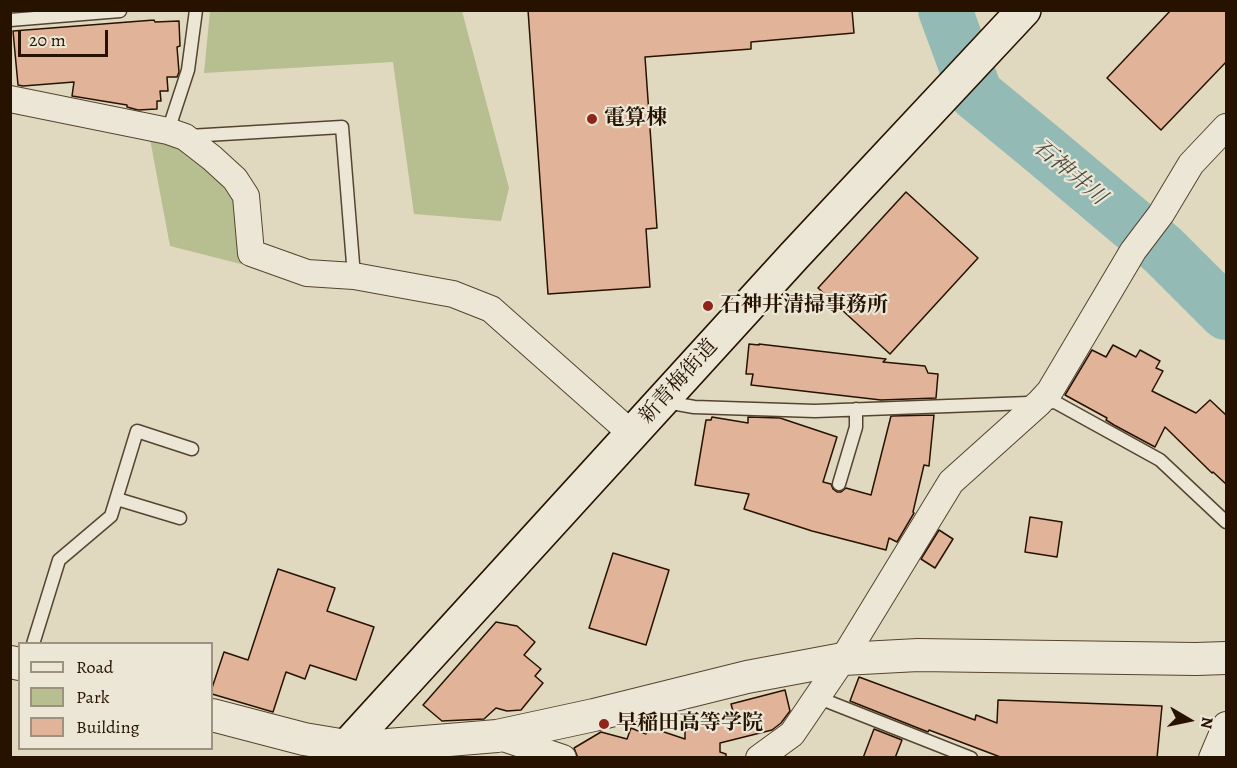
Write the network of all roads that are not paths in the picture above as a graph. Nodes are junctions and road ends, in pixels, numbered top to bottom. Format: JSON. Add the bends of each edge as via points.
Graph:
{"nodes":[{"id":1,"x":196,"y":10,"type":"edge"},
{"id":2,"x":1024,"y":10,"type":"edge"},
{"id":3,"x":120,"y":11,"type":"edge"},
{"id":4,"x":10,"y":20,"type":"edge"},
{"id":5,"x":10,"y":99,"type":"edge"},
{"id":6,"x":1227,"y":127,"type":"edge"},
{"id":7,"x":177,"y":134,"type":"junction"},
{"id":8,"x":354,"y":276,"type":"junction"},
{"id":9,"x":661,"y":401,"type":"junction"},
{"id":10,"x":1039,"y":403,"type":"junction"},
{"id":11,"x":856,"y":409,"type":"junction"},
{"id":12,"x":632,"y":434,"type":"junction"},
{"id":13,"x":192,"y":449,"type":"dead end"},
{"id":14,"x":839,"y":484,"type":"dead end"},
{"id":15,"x":117,"y":499,"type":"junction"},
{"id":16,"x":180,"y":518,"type":"dead end"},
{"id":17,"x":1227,"y":522,"type":"edge"},
{"id":18,"x":34,"y":642,"type":"edge"},
{"id":19,"x":1227,"y":658,"type":"edge"},
{"id":20,"x":843,"y":659,"type":"junction"},
{"id":21,"x":818,"y":696,"type":"junction"},
{"id":22,"x":213,"y":715,"type":"edge"},
{"id":23,"x":1227,"y":725,"type":"edge"},
{"id":24,"x":507,"y":742,"type":"junction"},
{"id":25,"x":341,"y":752,"type":"edge"},
{"id":26,"x":563,"y":758,"type":"edge"},
{"id":27,"x":759,"y":758,"type":"edge"},
{"id":28,"x":971,"y":758,"type":"edge"},
{"id":29,"x":1212,"y":758,"type":"edge"}],
"edges":[{"from":1,"to":7,"type":"lane"},
{"from":2,"to":9,"type":"main road","name":"新青梅街道"},
{"from":3,"to":4,"type":"lane"},
{"from":5,"to":7,"type":"street"},
{"from":6,"to":10,"type":"street","via":[[1191,164]]},
{"from":7,"to":8,"type":"street","via":[[212,158],[235,179],[246,196],[251,253],[307,273]]},
{"from":7,"to":8,"type":"lane","via":[[342,127]]},
{"from":8,"to":12,"type":"street","via":[[453,294],[491,309]]},
{"from":9,"to":11,"type":"lane","via":[[694,407]]},
{"from":9,"to":12,"type":"main road","name":"新青梅街道"},
{"from":10,"to":11,"type":"lane"},
{"from":10,"to":17,"type":"lane","via":[[1055,402],[1161,460]]},
{"from":10,"to":20,"type":"street","via":[[951,482]]},
{"from":11,"to":14,"type":"lane","via":[[856,427]]},
{"from":12,"to":25,"type":"main road","name":"新青梅街道"},
{"from":13,"to":15,"type":"lane","via":[[136,431]]},
{"from":15,"to":16,"type":"lane"},
{"from":15,"to":18,"type":"lane","via":[[111,516],[59,560]]},
{"from":19,"to":20,"type":"street","via":[[918,655]]},
{"from":20,"to":21,"type":"street"},
{"from":20,"to":24,"type":"street","via":[[747,676]]},
{"from":21,"to":27,"type":"street","via":[[792,734]]},
{"from":21,"to":28,"type":"lane"},
{"from":22,"to":25,"type":"street"},
{"from":23,"to":29,"type":"street"},
{"from":24,"to":25,"type":"street","via":[[388,745]]},
{"from":24,"to":26,"type":"street"}]}
